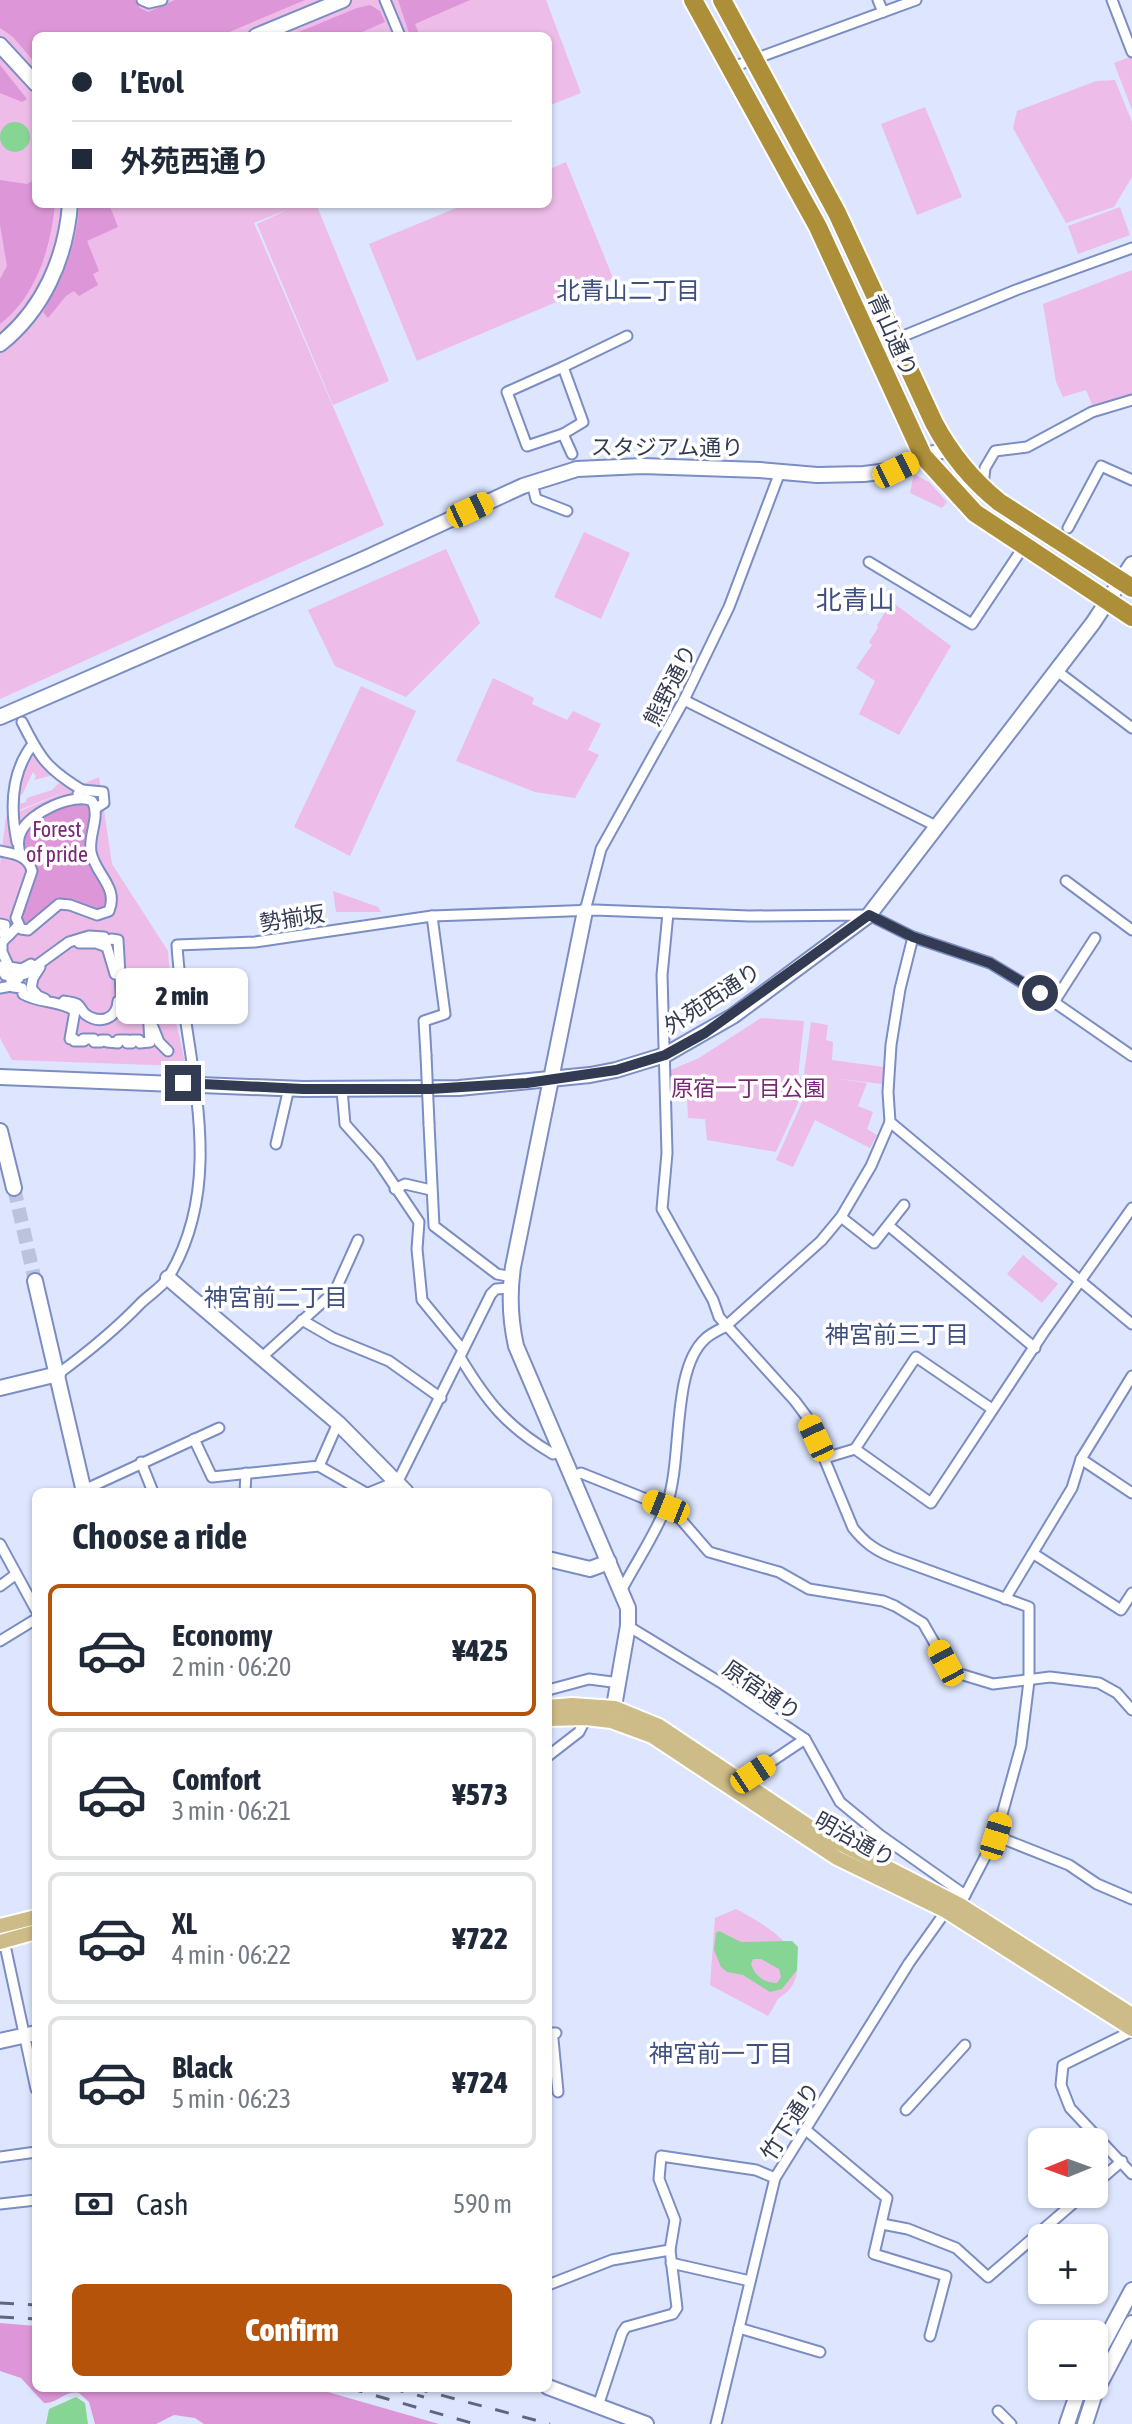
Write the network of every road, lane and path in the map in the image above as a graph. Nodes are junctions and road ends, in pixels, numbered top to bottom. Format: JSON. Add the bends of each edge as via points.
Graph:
{"nodes":[{"id":1,"x":142,"y":0,"type":"edge"},
{"id":2,"x":162,"y":0,"type":"edge"},
{"id":3,"x":343,"y":0,"type":"edge"},
{"id":4,"x":385,"y":0,"type":"edge"},
{"id":5,"x":693,"y":0,"type":"edge"},
{"id":6,"x":722,"y":0,"type":"edge"},
{"id":7,"x":878,"y":0,"type":"edge"},
{"id":8,"x":916,"y":0,"type":"edge"},
{"id":9,"x":1112,"y":0,"type":"edge"},
{"id":10,"x":883,"y":12,"type":"junction"},
{"id":11,"x":266,"y":32,"type":"edge"},
{"id":12,"x":398,"y":32,"type":"edge"},
{"id":13,"x":0,"y":45,"type":"edge"},
{"id":14,"x":1132,"y":52,"type":"edge"},
{"id":15,"x":756,"y":59,"type":"junction"},
{"id":16,"x":730,"y":68,"type":"junction"},
{"id":17,"x":32,"y":80,"type":"edge"},
{"id":18,"x":70,"y":208,"type":"edge"},
{"id":19,"x":1132,"y":248,"type":"edge"},
{"id":20,"x":627,"y":336,"type":"dead end"},
{"id":21,"x":896,"y":339,"type":"junction"},
{"id":22,"x":0,"y":344,"type":"edge"},
{"id":23,"x":563,"y":367,"type":"junction"},
{"id":24,"x":1132,"y":400,"type":"edge"},
{"id":25,"x":563,"y":434,"type":"junction"},
{"id":26,"x":949,"y":449,"type":"junction"},
{"id":27,"x":572,"y":454,"type":"dead end"},
{"id":28,"x":923,"y":456,"type":"junction"},
{"id":29,"x":780,"y":472,"type":"junction"},
{"id":30,"x":1132,"y":480,"type":"edge"},
{"id":31,"x":532,"y":483,"type":"junction"},
{"id":32,"x":986,"y":492,"type":"junction"},
{"id":33,"x":567,"y":511,"type":"dead end"},
{"id":34,"x":1068,"y":528,"type":"dead end"},
{"id":35,"x":1024,"y":546,"type":"junction"},
{"id":36,"x":869,"y":562,"type":"dead end"},
{"id":37,"x":1132,"y":564,"type":"edge"},
{"id":38,"x":1129,"y":582,"type":"edge"},
{"id":39,"x":1108,"y":602,"type":"junction"},
{"id":40,"x":1132,"y":617,"type":"edge"},
{"id":41,"x":1057,"y":671,"type":"junction"},
{"id":42,"x":684,"y":700,"type":"junction"},
{"id":43,"x":0,"y":717,"type":"edge"},
{"id":44,"x":22,"y":722,"type":"dead end"},
{"id":45,"x":1132,"y":728,"type":"edge"},
{"id":46,"x":33,"y":744,"type":"junction"},
{"id":47,"x":80,"y":794,"type":"junction"},
{"id":48,"x":938,"y":827,"type":"junction"},
{"id":49,"x":18,"y":845,"type":"junction"},
{"id":50,"x":0,"y":851,"type":"edge"},
{"id":51,"x":21,"y":856,"type":"junction"},
{"id":52,"x":1066,"y":881,"type":"dead end"},
{"id":53,"x":585,"y":911,"type":"junction"},
{"id":54,"x":668,"y":913,"type":"junction"},
{"id":55,"x":869,"y":915,"type":"junction"},
{"id":56,"x":432,"y":916,"type":"junction"},
{"id":57,"x":0,"y":924,"type":"edge"},
{"id":58,"x":1132,"y":930,"type":"edge"},
{"id":59,"x":16,"y":932,"type":"junction"},
{"id":60,"x":913,"y":937,"type":"junction"},
{"id":61,"x":1095,"y":938,"type":"dead end"},
{"id":62,"x":0,"y":966,"type":"edge"},
{"id":63,"x":34,"y":966,"type":"junction"},
{"id":64,"x":13,"y":981,"type":"junction"},
{"id":65,"x":32,"y":982,"type":"junction"},
{"id":66,"x":0,"y":988,"type":"edge"},
{"id":67,"x":1054,"y":1002,"type":"junction"},
{"id":68,"x":115,"y":1013,"type":"junction"},
{"id":69,"x":85,"y":1014,"type":"junction"},
{"id":70,"x":148,"y":1015,"type":"junction"},
{"id":71,"x":73,"y":1026,"type":"dead end"},
{"id":72,"x":168,"y":1051,"type":"dead end"},
{"id":73,"x":665,"y":1055,"type":"junction"},
{"id":74,"x":1132,"y":1056,"type":"edge"},
{"id":75,"x":0,"y":1077,"type":"edge"},
{"id":76,"x":552,"y":1080,"type":"junction"},
{"id":77,"x":195,"y":1084,"type":"junction"},
{"id":78,"x":289,"y":1088,"type":"junction"},
{"id":79,"x":342,"y":1090,"type":"junction"},
{"id":80,"x":890,"y":1122,"type":"junction"},
{"id":81,"x":0,"y":1131,"type":"edge"},
{"id":82,"x":276,"y":1144,"type":"dead end"},
{"id":83,"x":14,"y":1188,"type":"tunnel mouth"},
{"id":84,"x":395,"y":1189,"type":"junction"},
{"id":85,"x":431,"y":1190,"type":"junction"},
{"id":86,"x":904,"y":1205,"type":"dead end"},
{"id":87,"x":1131,"y":1211,"type":"edge"},
{"id":88,"x":841,"y":1217,"type":"junction"},
{"id":89,"x":889,"y":1226,"type":"junction"},
{"id":90,"x":358,"y":1240,"type":"dead end"},
{"id":91,"x":168,"y":1278,"type":"junction"},
{"id":92,"x":1080,"y":1280,"type":"junction"},
{"id":93,"x":35,"y":1281,"type":"tunnel mouth"},
{"id":94,"x":511,"y":1282,"type":"junction"},
{"id":95,"x":302,"y":1320,"type":"junction"},
{"id":96,"x":1132,"y":1324,"type":"edge"},
{"id":97,"x":726,"y":1326,"type":"junction"},
{"id":98,"x":1035,"y":1348,"type":"junction"},
{"id":99,"x":462,"y":1353,"type":"junction"},
{"id":100,"x":262,"y":1357,"type":"junction"},
{"id":101,"x":58,"y":1374,"type":"junction"},
{"id":102,"x":1132,"y":1376,"type":"edge"},
{"id":103,"x":0,"y":1388,"type":"edge"},
{"id":104,"x":441,"y":1398,"type":"junction"},
{"id":105,"x":992,"y":1409,"type":"junction"},
{"id":106,"x":338,"y":1423,"type":"junction"},
{"id":107,"x":219,"y":1428,"type":"dead end"},
{"id":108,"x":194,"y":1439,"type":"junction"},
{"id":109,"x":855,"y":1449,"type":"junction"},
{"id":110,"x":561,"y":1451,"type":"junction"},
{"id":111,"x":825,"y":1458,"type":"junction"},
{"id":112,"x":1081,"y":1459,"type":"junction"},
{"id":113,"x":141,"y":1462,"type":"junction"},
{"id":114,"x":319,"y":1466,"type":"junction"},
{"id":115,"x":246,"y":1473,"type":"junction"},
{"id":116,"x":572,"y":1476,"type":"junction"},
{"id":117,"x":402,"y":1487,"type":"edge"},
{"id":118,"x":83,"y":1488,"type":"edge"},
{"id":119,"x":90,"y":1488,"type":"edge"},
{"id":120,"x":151,"y":1488,"type":"edge"},
{"id":121,"x":245,"y":1488,"type":"edge"},
{"id":122,"x":357,"y":1488,"type":"edge"},
{"id":123,"x":1132,"y":1493,"type":"edge"},
{"id":124,"x":666,"y":1507,"type":"junction"},
{"id":125,"x":0,"y":1544,"type":"edge"},
{"id":126,"x":1034,"y":1554,"type":"junction"},
{"id":127,"x":552,"y":1560,"type":"edge"},
{"id":128,"x":609,"y":1562,"type":"junction"},
{"id":129,"x":15,"y":1575,"type":"junction"},
{"id":130,"x":0,"y":1586,"type":"edge"},
{"id":131,"x":621,"y":1591,"type":"junction"},
{"id":132,"x":1132,"y":1593,"type":"edge"},
{"id":133,"x":1005,"y":1599,"type":"junction"},
{"id":134,"x":32,"y":1603,"type":"edge"},
{"id":135,"x":32,"y":1621,"type":"edge"},
{"id":136,"x":628,"y":1626,"type":"junction"},
{"id":137,"x":0,"y":1641,"type":"edge"},
{"id":138,"x":1029,"y":1681,"type":"junction"},
{"id":139,"x":620,"y":1683,"type":"junction"},
{"id":140,"x":552,"y":1689,"type":"edge"},
{"id":141,"x":552,"y":1707,"type":"edge"},
{"id":142,"x":1132,"y":1710,"type":"edge"},
{"id":143,"x":613,"y":1715,"type":"junction"},
{"id":144,"x":586,"y":1718,"type":"junction"},
{"id":145,"x":552,"y":1719,"type":"edge"},
{"id":146,"x":805,"y":1739,"type":"junction"},
{"id":147,"x":552,"y":1753,"type":"edge"},
{"id":148,"x":746,"y":1783,"type":"junction"},
{"id":149,"x":996,"y":1836,"type":"junction"},
{"id":150,"x":1132,"y":1899,"type":"edge"},
{"id":151,"x":957,"y":1904,"type":"junction"},
{"id":152,"x":32,"y":1918,"type":"edge"},
{"id":153,"x":0,"y":1926,"type":"edge"},
{"id":154,"x":32,"y":1933,"type":"edge"},
{"id":155,"x":2,"y":1942,"type":"edge"},
{"id":156,"x":1132,"y":2015,"type":"edge"},
{"id":157,"x":1132,"y":2030,"type":"edge"},
{"id":158,"x":31,"y":2034,"type":"edge"},
{"id":159,"x":552,"y":2035,"type":"edge"},
{"id":160,"x":0,"y":2041,"type":"edge"},
{"id":161,"x":965,"y":2045,"type":"dead end"},
{"id":162,"x":558,"y":2092,"type":"dead end"},
{"id":163,"x":906,"y":2110,"type":"dead end"},
{"id":164,"x":806,"y":2130,"type":"junction"},
{"id":165,"x":32,"y":2153,"type":"edge"},
{"id":166,"x":0,"y":2157,"type":"edge"},
{"id":167,"x":1122,"y":2161,"type":"junction"},
{"id":168,"x":1108,"y":2173,"type":"edge"},
{"id":169,"x":1132,"y":2174,"type":"edge"},
{"id":170,"x":775,"y":2178,"type":"junction"},
{"id":171,"x":32,"y":2200,"type":"edge"},
{"id":172,"x":0,"y":2204,"type":"edge"},
{"id":173,"x":1068,"y":2208,"type":"edge"},
{"id":174,"x":882,"y":2224,"type":"junction"},
{"id":175,"x":670,"y":2250,"type":"junction"},
{"id":176,"x":671,"y":2263,"type":"junction"},
{"id":177,"x":750,"y":2281,"type":"junction"},
{"id":178,"x":552,"y":2283,"type":"edge"},
{"id":179,"x":1132,"y":2290,"type":"edge"},
{"id":180,"x":1132,"y":2323,"type":"edge"},
{"id":181,"x":739,"y":2328,"type":"junction"},
{"id":182,"x":1108,"y":2335,"type":"edge"},
{"id":183,"x":930,"y":2336,"type":"dead end"},
{"id":184,"x":820,"y":2352,"type":"dead end"},
{"id":185,"x":552,"y":2389,"type":"edge"},
{"id":186,"x":1075,"y":2400,"type":"edge"},
{"id":187,"x":598,"y":2406,"type":"junction"},
{"id":188,"x":998,"y":2411,"type":"dead end"},
{"id":189,"x":646,"y":2424,"type":"edge"},
{"id":190,"x":716,"y":2424,"type":"edge"},
{"id":191,"x":1011,"y":2424,"type":"edge"},
{"id":192,"x":1067,"y":2424,"type":"edge"},
{"id":193,"x":1085,"y":2424,"type":"edge"}],
"edges":[{"from":1,"to":2,"type":"street"},
{"from":3,"to":11,"type":"street"},
{"from":4,"to":12,"type":"street"},
{"from":5,"to":16,"type":"highway","name":"青山通り"},
{"from":6,"to":15,"type":"highway","name":"青山通り"},
{"from":7,"to":10,"type":"street"},
{"from":8,"to":10,"type":"street"},
{"from":9,"to":14,"type":"street"},
{"from":10,"to":15,"type":"street"},
{"from":13,"to":17,"type":"street"},
{"from":15,"to":16,"type":"street"},
{"from":15,"to":21,"type":"highway","name":"青山通り"},
{"from":16,"to":28,"type":"highway","name":"青山通り","via":[[818,227]]},
{"from":18,"to":22,"type":"street","via":[[54,272],[25,321]]},
{"from":19,"to":21,"type":"street"},
{"from":20,"to":23,"type":"street"},
{"from":21,"to":26,"type":"highway","name":"青山通り"},
{"from":23,"to":25,"type":"street","via":[[583,422]]},
{"from":23,"to":25,"type":"street","via":[[507,392],[527,446]]},
{"from":24,"to":32,"type":"street","via":[[1092,412],[1027,447],[995,451],[983,474]]},
{"from":25,"to":27,"type":"street"},
{"from":26,"to":28,"type":"street","name":"スタジアム通り"},
{"from":26,"to":32,"type":"highway","name":"青山通り"},
{"from":28,"to":29,"type":"street","name":"スタジアム通り","via":[[896,470],[864,474]]},
{"from":28,"to":35,"type":"highway","name":"青山通り","via":[[975,513]]},
{"from":29,"to":31,"type":"street","name":"スタジアム通り","via":[[611,466],[577,469]]},
{"from":29,"to":42,"type":"street","name":"熊野通り","via":[[729,607]]},
{"from":30,"to":34,"type":"street","via":[[1101,466]]},
{"from":31,"to":33,"type":"street","via":[[536,499]]},
{"from":31,"to":43,"type":"street","name":"スタジアム通り"},
{"from":32,"to":38,"type":"highway","name":"青山通り"},
{"from":35,"to":36,"type":"street","via":[[972,624]]},
{"from":35,"to":39,"type":"highway","name":"青山通り"},
{"from":37,"to":38,"type":"street","name":"外苑西通り"},
{"from":38,"to":39,"type":"street","name":"外苑西通り"},
{"from":39,"to":40,"type":"highway","name":"青山通り"},
{"from":39,"to":41,"type":"street","name":"外苑西通り"},
{"from":41,"to":45,"type":"street"},
{"from":41,"to":48,"type":"street","name":"外苑西通り"},
{"from":42,"to":48,"type":"street"},
{"from":42,"to":53,"type":"street","name":"熊野通り","via":[[601,849]]},
{"from":44,"to":46,"type":"street"},
{"from":46,"to":47,"type":"street","via":[[55,774]]},
{"from":46,"to":49,"type":"street","via":[[13,787]]},
{"from":47,"to":49,"type":"street","via":[[29,821]]},
{"from":47,"to":59,"type":"street","via":[[103,792],[91,851],[111,891],[109,911],[97,915],[59,904],[28,930]]},
{"from":48,"to":55,"type":"street","name":"外苑西通り"},
{"from":49,"to":51,"type":"street"},
{"from":50,"to":51,"type":"street"},
{"from":51,"to":59,"type":"street","via":[[32,871]]},
{"from":52,"to":58,"type":"street"},
{"from":53,"to":54,"type":"street","name":"勢揃坂"},
{"from":53,"to":56,"type":"street","name":"勢揃坂"},
{"from":53,"to":76,"type":"street"},
{"from":54,"to":55,"type":"street","name":"勢揃坂"},
{"from":54,"to":73,"type":"street","via":[[662,975]]},
{"from":55,"to":60,"type":"street"},
{"from":55,"to":73,"type":"street","name":"外苑西通り","via":[[733,1016]]},
{"from":56,"to":77,"type":"street","name":"勢揃坂","via":[[255,942],[177,945]]},
{"from":56,"to":85,"type":"street","bridge":true,"via":[[445,1014],[424,1021]]},
{"from":57,"to":59,"type":"street","via":[[5,925],[4,934]]},
{"from":59,"to":63,"type":"street","via":[[2,942],[9,967]]},
{"from":60,"to":67,"type":"street","via":[[990,963]]},
{"from":60,"to":80,"type":"street","via":[[891,1045]]},
{"from":61,"to":67,"type":"street"},
{"from":62,"to":64,"type":"street"},
{"from":63,"to":64,"type":"street"},
{"from":63,"to":65,"type":"street"},
{"from":63,"to":68,"type":"street","via":[[79,943],[107,947],[119,1005]]},
{"from":63,"to":70,"type":"street","via":[[69,942],[89,936],[118,940],[122,1010],[148,1010]]},
{"from":64,"to":65,"type":"street"},
{"from":64,"to":66,"type":"street"},
{"from":64,"to":70,"type":"street","via":[[31,998],[75,1011],[70,1039],[74,1041],[147,1043]]},
{"from":65,"to":69,"type":"street","via":[[38,996],[76,1003]]},
{"from":67,"to":74,"type":"street"},
{"from":68,"to":69,"type":"street","via":[[97,1020]]},
{"from":68,"to":70,"type":"street"},
{"from":69,"to":71,"type":"street"},
{"from":70,"to":72,"type":"street"},
{"from":73,"to":76,"type":"street","name":"外苑西通り","via":[[616,1070]]},
{"from":73,"to":97,"type":"street","via":[[662,1209]]},
{"from":75,"to":77,"type":"street","name":"外苑西通り"},
{"from":76,"to":79,"type":"street","name":"外苑西通り"},
{"from":76,"to":94,"type":"street"},
{"from":77,"to":78,"type":"street","name":"外苑西通り"},
{"from":77,"to":91,"type":"street","via":[[201,1126],[194,1217]]},
{"from":78,"to":79,"type":"street","name":"外苑西通り"},
{"from":78,"to":82,"type":"street"},
{"from":79,"to":84,"type":"street","via":[[345,1124]]},
{"from":80,"to":88,"type":"street"},
{"from":80,"to":92,"type":"street"},
{"from":81,"to":83,"type":"street"},
{"from":84,"to":85,"type":"street","via":[[405,1184]]},
{"from":84,"to":99,"type":"street","via":[[419,1222],[422,1300]]},
{"from":85,"to":94,"type":"street","via":[[434,1226]]},
{"from":86,"to":89,"type":"street"},
{"from":87,"to":92,"type":"street"},
{"from":88,"to":89,"type":"street","via":[[874,1243]]},
{"from":88,"to":97,"type":"street","via":[[801,1261]]},
{"from":89,"to":98,"type":"street"},
{"from":90,"to":95,"type":"street","via":[[335,1291]]},
{"from":91,"to":100,"type":"street"},
{"from":91,"to":101,"type":"street","via":[[120,1327]]},
{"from":92,"to":96,"type":"street"},
{"from":92,"to":98,"type":"street"},
{"from":93,"to":101,"type":"street"},
{"from":94,"to":99,"type":"street","via":[[491,1294]]},
{"from":94,"to":110,"type":"street","via":[[516,1346]]},
{"from":95,"to":100,"type":"street"},
{"from":95,"to":104,"type":"street","via":[[389,1361]]},
{"from":97,"to":111,"type":"street","via":[[807,1417]]},
{"from":97,"to":124,"type":"street","via":[[703,1340],[689,1366]]},
{"from":98,"to":105,"type":"street"},
{"from":99,"to":104,"type":"street"},
{"from":99,"to":110,"type":"street","via":[[499,1415],[553,1454]]},
{"from":100,"to":106,"type":"street"},
{"from":101,"to":103,"type":"street"},
{"from":101,"to":118,"type":"street"},
{"from":102,"to":112,"type":"street"},
{"from":104,"to":117,"type":"street"},
{"from":105,"to":109,"type":"street","via":[[916,1357]]},
{"from":105,"to":109,"type":"street","via":[[931,1503]]},
{"from":106,"to":114,"type":"street"},
{"from":106,"to":117,"type":"street"},
{"from":107,"to":108,"type":"street"},
{"from":108,"to":113,"type":"street"},
{"from":108,"to":115,"type":"street","via":[[212,1477]]},
{"from":109,"to":111,"type":"street"},
{"from":110,"to":116,"type":"street"},
{"from":111,"to":133,"type":"street","via":[[853,1528],[872,1548]]},
{"from":112,"to":123,"type":"street"},
{"from":112,"to":126,"type":"street","via":[[1072,1488]]},
{"from":113,"to":119,"type":"street"},
{"from":113,"to":120,"type":"street"},
{"from":114,"to":115,"type":"street"},
{"from":114,"to":122,"type":"street"},
{"from":115,"to":121,"type":"street"},
{"from":116,"to":124,"type":"street","via":[[581,1473]]},
{"from":116,"to":128,"type":"street"},
{"from":124,"to":131,"type":"street"},
{"from":124,"to":138,"type":"street","via":[[709,1552],[779,1572],[809,1589],[895,1606],[923,1623],[946,1663],[960,1674],[993,1684]]},
{"from":125,"to":129,"type":"street"},
{"from":126,"to":132,"type":"street","via":[[1121,1610]]},
{"from":126,"to":133,"type":"street"},
{"from":127,"to":128,"type":"street","via":[[590,1569]]},
{"from":128,"to":131,"type":"street"},
{"from":129,"to":130,"type":"street"},
{"from":129,"to":134,"type":"street"},
{"from":131,"to":136,"type":"street"},
{"from":133,"to":138,"type":"street","name":"竹下通り","via":[[1029,1607]]},
{"from":135,"to":137,"type":"street"},
{"from":136,"to":139,"type":"street"},
{"from":136,"to":146,"type":"street","name":"原宿通り"},
{"from":138,"to":142,"type":"street","via":[[1050,1677],[1099,1683]]},
{"from":138,"to":149,"type":"street","name":"竹下通り","via":[[1021,1746]]},
{"from":139,"to":140,"type":"street","via":[[589,1679]]},
{"from":139,"to":143,"type":"street"},
{"from":141,"to":143,"type":"main road","name":"明治通り","via":[[572,1705]]},
{"from":143,"to":144,"type":"main road","name":"明治通り"},
{"from":143,"to":148,"type":"main road","name":"明治通り","via":[[659,1726]]},
{"from":143,"to":151,"type":"main road","name":"明治通り","via":[[668,1745],[837,1858]]},
{"from":144,"to":145,"type":"main road","name":"明治通り"},
{"from":144,"to":147,"type":"street","via":[[579,1732]]},
{"from":146,"to":148,"type":"street"},
{"from":146,"to":151,"type":"street","name":"原宿通り","via":[[840,1802],[926,1868]]},
{"from":148,"to":151,"type":"main road","name":"明治通り","via":[[816,1831]]},
{"from":149,"to":150,"type":"street","via":[[1069,1865]]},
{"from":149,"to":151,"type":"street","name":"竹下通り"},
{"from":151,"to":156,"type":"main road","name":"明治通り"},
{"from":151,"to":157,"type":"main road","name":"明治通り"},
{"from":151,"to":164,"type":"street","name":"竹下通り","via":[[909,1963]]},
{"from":152,"to":153,"type":"main road"},
{"from":153,"to":155,"type":"street"},
{"from":154,"to":155,"type":"main road"},
{"from":155,"to":158,"type":"street"},
{"from":157,"to":167,"type":"street","via":[[1063,2065],[1061,2085],[1070,2108]]},
{"from":158,"to":160,"type":"street"},
{"from":159,"to":162,"type":"street"},
{"from":161,"to":163,"type":"street"},
{"from":164,"to":170,"type":"street","name":"竹下通り"},
{"from":164,"to":174,"type":"street","via":[[887,2198]]},
{"from":165,"to":166,"type":"street"},
{"from":167,"to":168,"type":"street"},
{"from":167,"to":169,"type":"street"},
{"from":170,"to":175,"type":"street","via":[[661,2156],[659,2179],[675,2220]]},
{"from":170,"to":177,"type":"street","name":"竹下通り"},
{"from":171,"to":172,"type":"street"},
{"from":173,"to":174,"type":"street","via":[[988,2277],[956,2248]]},
{"from":174,"to":183,"type":"street","via":[[874,2254],[946,2276]]},
{"from":175,"to":176,"type":"street"},
{"from":175,"to":178,"type":"street","via":[[612,2260]]},
{"from":176,"to":177,"type":"street"},
{"from":176,"to":187,"type":"street","via":[[675,2312],[626,2327]]},
{"from":177,"to":181,"type":"street","name":"竹下通り"},
{"from":179,"to":182,"type":"street"},
{"from":180,"to":193,"type":"street","via":[[1095,2393]]},
{"from":181,"to":184,"type":"street"},
{"from":181,"to":190,"type":"street","name":"竹下通り"},
{"from":185,"to":187,"type":"street"},
{"from":186,"to":192,"type":"street"},
{"from":187,"to":189,"type":"street"},
{"from":188,"to":191,"type":"street"}]}
